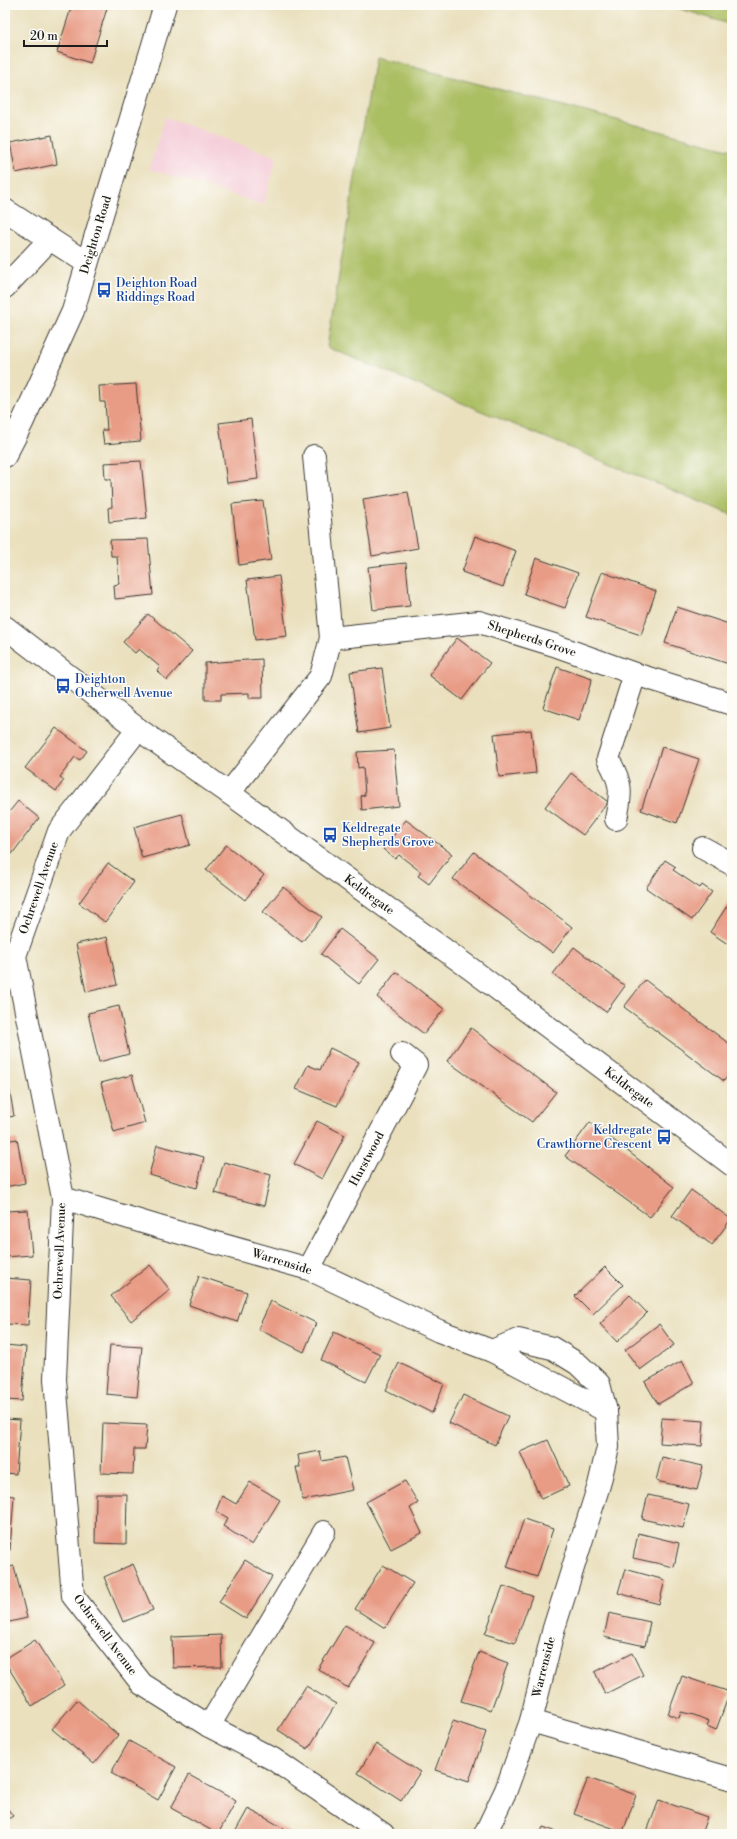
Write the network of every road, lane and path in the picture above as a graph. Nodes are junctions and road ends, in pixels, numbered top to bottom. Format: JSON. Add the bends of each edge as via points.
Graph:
{"nodes":[{"id":1,"x":165,"y":5,"type":"edge"},
{"id":2,"x":5,"y":210,"type":"edge"},
{"id":3,"x":50,"y":239,"type":"junction"},
{"id":4,"x":87,"y":263,"type":"junction"},
{"id":5,"x":5,"y":287,"type":"edge"},
{"id":6,"x":5,"y":456,"type":"edge"},
{"id":7,"x":314,"y":456,"type":"dead end"},
{"id":8,"x":5,"y":627,"type":"edge"},
{"id":9,"x":330,"y":638,"type":"junction"},
{"id":10,"x":634,"y":674,"type":"junction"},
{"id":11,"x":732,"y":704,"type":"edge"},
{"id":12,"x":138,"y":729,"type":"junction"},
{"id":13,"x":230,"y":793,"type":"junction"},
{"id":14,"x":616,"y":819,"type":"dead end"},
{"id":15,"x":703,"y":848,"type":"dead end"},
{"id":16,"x":732,"y":864,"type":"edge"},
{"id":17,"x":402,"y":1054,"type":"dead end"},
{"id":18,"x":732,"y":1165,"type":"edge"},
{"id":19,"x":63,"y":1198,"type":"junction"},
{"id":20,"x":309,"y":1269,"type":"junction"},
{"id":21,"x":492,"y":1351,"type":"junction"},
{"id":22,"x":606,"y":1411,"type":"junction"},
{"id":23,"x":324,"y":1532,"type":"dead end"},
{"id":24,"x":531,"y":1721,"type":"junction"},
{"id":25,"x":209,"y":1726,"type":"junction"},
{"id":26,"x":732,"y":1779,"type":"edge"},
{"id":27,"x":383,"y":1834,"type":"edge"},
{"id":28,"x":485,"y":1834,"type":"edge"}],
"edges":[{"from":1,"to":4,"type":"street","name":"Deighton Road"},
{"from":2,"to":3,"type":"street"},
{"from":3,"to":4,"type":"street"},
{"from":3,"to":5,"type":"street"},
{"from":4,"to":6,"type":"street","name":"Deighton Road","via":[[73,311]]},
{"from":7,"to":9,"type":"street"},
{"from":8,"to":12,"type":"street","name":"Keldregate"},
{"from":9,"to":10,"type":"street","name":"Shepherds Grove","via":[[478,622],[554,645]]},
{"from":9,"to":13,"type":"street","via":[[321,676]]},
{"from":10,"to":11,"type":"street","name":"Shepherds Grove"},
{"from":10,"to":14,"type":"street","via":[[608,759],[618,774],[621,796]]},
{"from":12,"to":13,"type":"street","name":"Keldregate"},
{"from":12,"to":19,"type":"street","name":"Ochrewell Avenue","via":[[59,831],[14,956]]},
{"from":13,"to":18,"type":"street","name":"Keldregate","via":[[471,969]]},
{"from":15,"to":16,"type":"street"},
{"from":17,"to":20,"type":"street","name":"Hurstwood","via":[[416,1065]]},
{"from":19,"to":20,"type":"street","name":"Warrenside"},
{"from":19,"to":25,"type":"street","name":"Ochrewell Avenue","via":[[55,1379],[73,1596],[142,1684]]},
{"from":20,"to":21,"type":"street","name":"Warrenside","via":[[439,1331]]},
{"from":21,"to":22,"type":"street","name":"Warrenside"},
{"from":21,"to":22,"type":"street","name":"Warrenside","via":[[518,1340],[552,1348],[578,1364],[599,1384]]},
{"from":22,"to":24,"type":"street","name":"Warrenside","via":[[608,1447],[554,1628]]},
{"from":23,"to":25,"type":"street"},
{"from":24,"to":26,"type":"street"},
{"from":24,"to":28,"type":"street","via":[[506,1790]]},
{"from":25,"to":27,"type":"street","name":"Ochrewell Avenue","via":[[273,1759]]}]}
